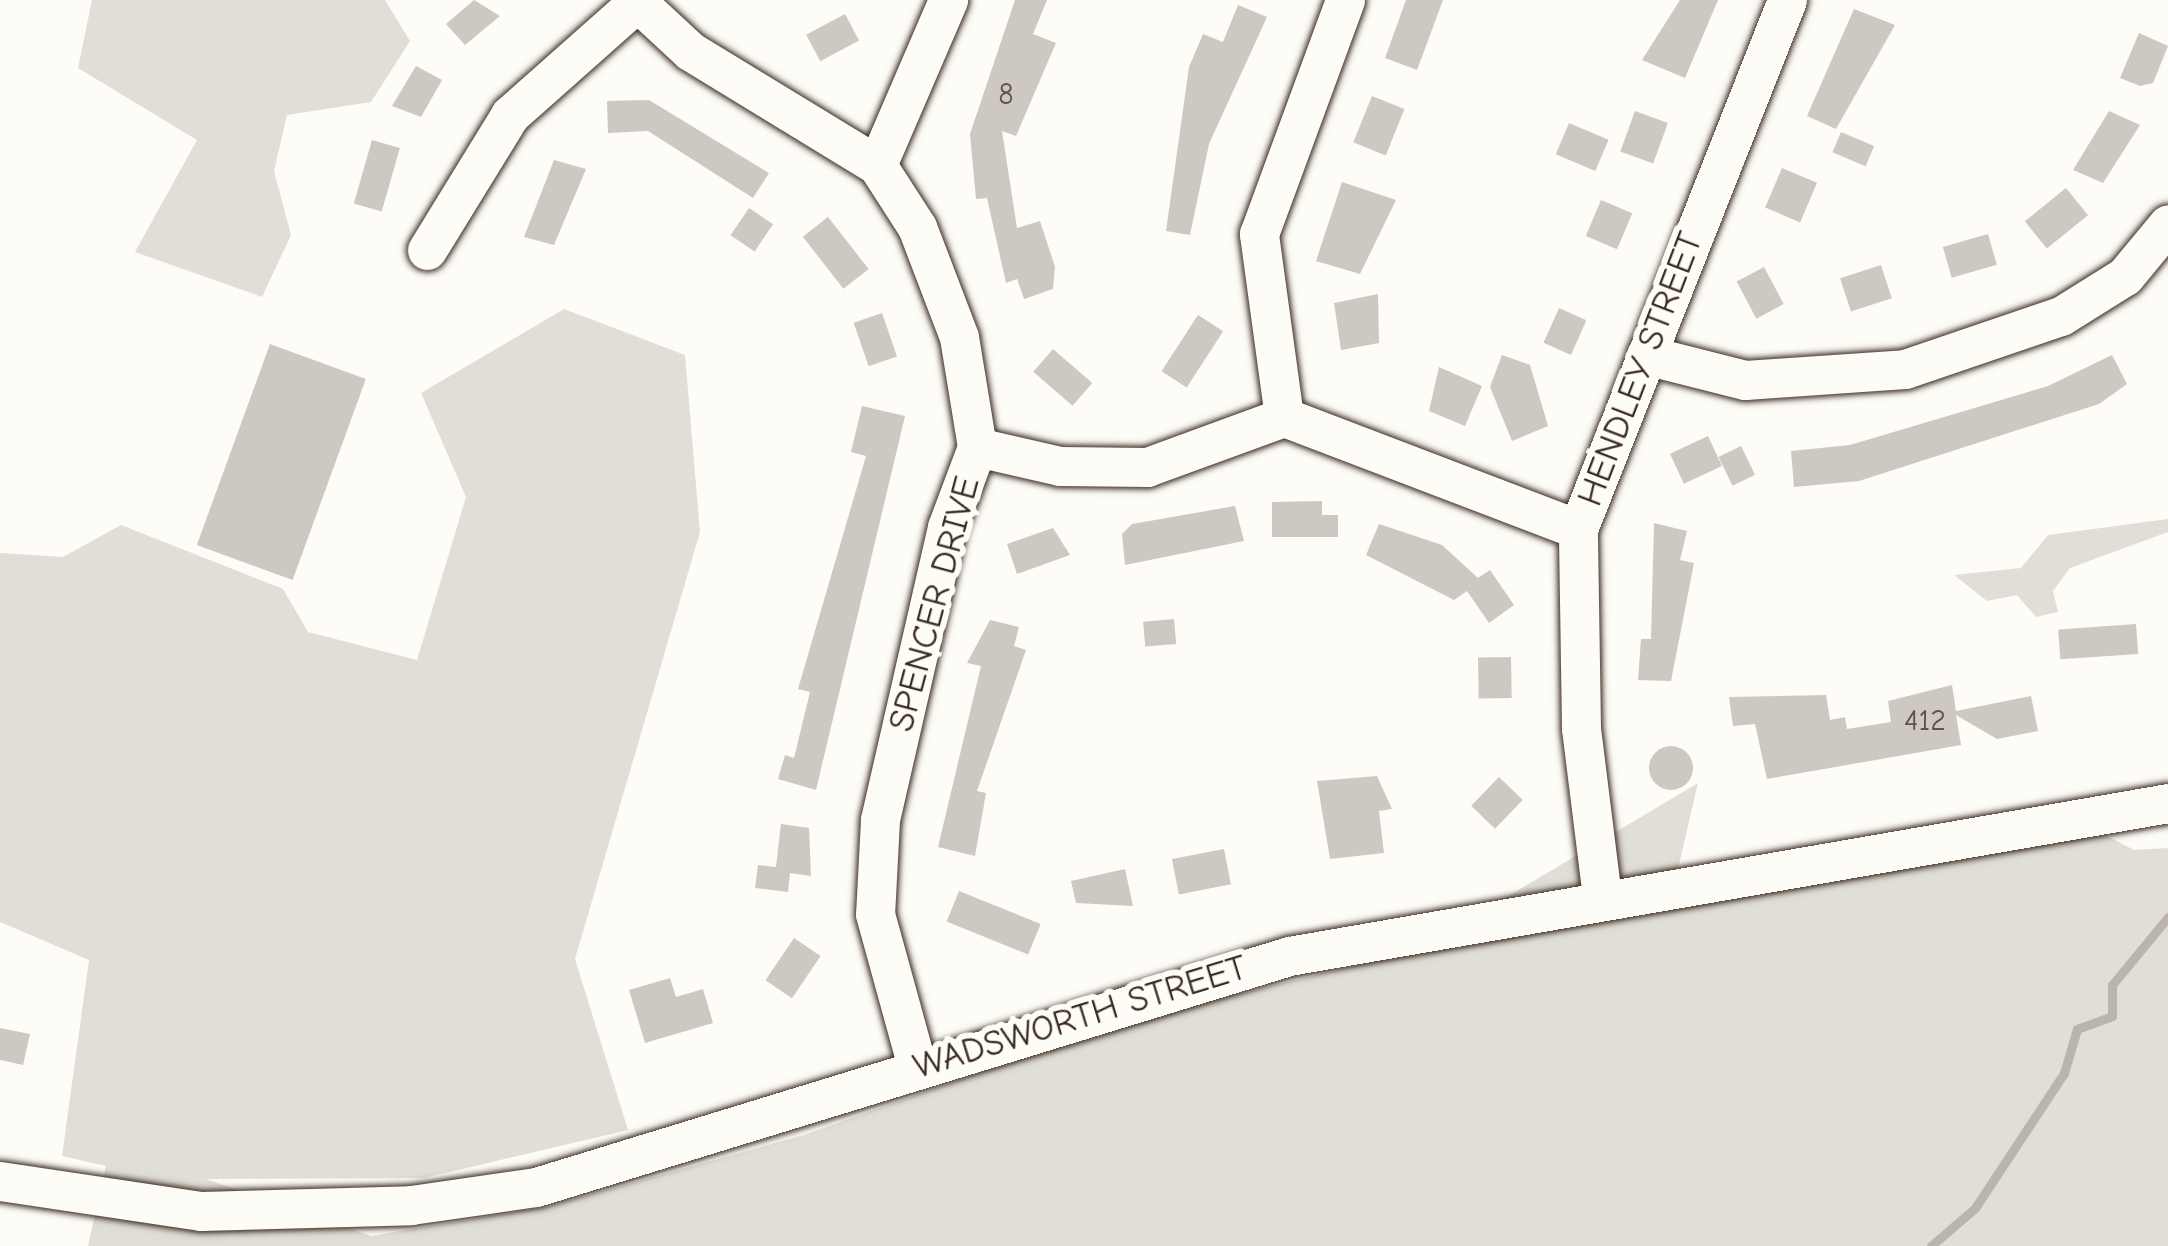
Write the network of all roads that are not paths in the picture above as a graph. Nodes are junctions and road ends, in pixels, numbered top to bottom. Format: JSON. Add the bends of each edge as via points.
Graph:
{"nodes":[{"id":1,"x":948,"y":0,"type":"edge"},
{"id":2,"x":1345,"y":0,"type":"edge"},
{"id":3,"x":1787,"y":0,"type":"edge"},
{"id":4,"x":635,"y":2,"type":"edge"},
{"id":5,"x":877,"y":165,"type":"junction"},
{"id":6,"x":2168,"y":224,"type":"edge"},
{"id":7,"x":427,"y":250,"type":"dead end"},
{"id":8,"x":1646,"y":356,"type":"junction"},
{"id":9,"x":1284,"y":417,"type":"junction"},
{"id":10,"x":977,"y":447,"type":"junction"},
{"id":11,"x":1578,"y":530,"type":"junction"},
{"id":12,"x":2168,"y":803,"type":"edge"},
{"id":13,"x":1603,"y":897,"type":"junction"},
{"id":14,"x":916,"y":1066,"type":"junction"},
{"id":15,"x":0,"y":1181,"type":"edge"},
{"id":16,"x":196,"y":1228,"type":"edge"}],
"edges":[{"from":1,"to":5,"type":"street"},
{"from":2,"to":9,"type":"street","via":[[1259,234]]},
{"from":3,"to":8,"type":"street","name":"HENDLEY STREET"},
{"from":4,"to":5,"type":"street","name":"SPENCER DRIVE","via":[[690,51]]},
{"from":4,"to":7,"type":"street","via":[[510,115]]},
{"from":5,"to":10,"type":"street","name":"SPENCER DRIVE","via":[[917,227],[959,337]]},
{"from":6,"to":8,"type":"street","via":[[2125,276],[2061,316],[1905,369],[1744,380]]},
{"from":8,"to":11,"type":"street","name":"HENDLEY STREET"},
{"from":9,"to":10,"type":"street","via":[[1147,467],[1060,466]]},
{"from":9,"to":11,"type":"street"},
{"from":10,"to":14,"type":"street","name":"SPENCER DRIVE","via":[[947,526],[880,820],[875,914]]},
{"from":11,"to":13,"type":"street","name":"HENDLEY STREET","via":[[1581,728]]},
{"from":12,"to":13,"type":"street","name":"WADSWORTH STREET"},
{"from":13,"to":14,"type":"street","name":"WADSWORTH STREET","via":[[1168,985]]},
{"from":14,"to":16,"type":"street","name":"WADSWORTH STREET","via":[[536,1187]]},
{"from":15,"to":16,"type":"street","name":"WADSWORTH STREET"}]}
